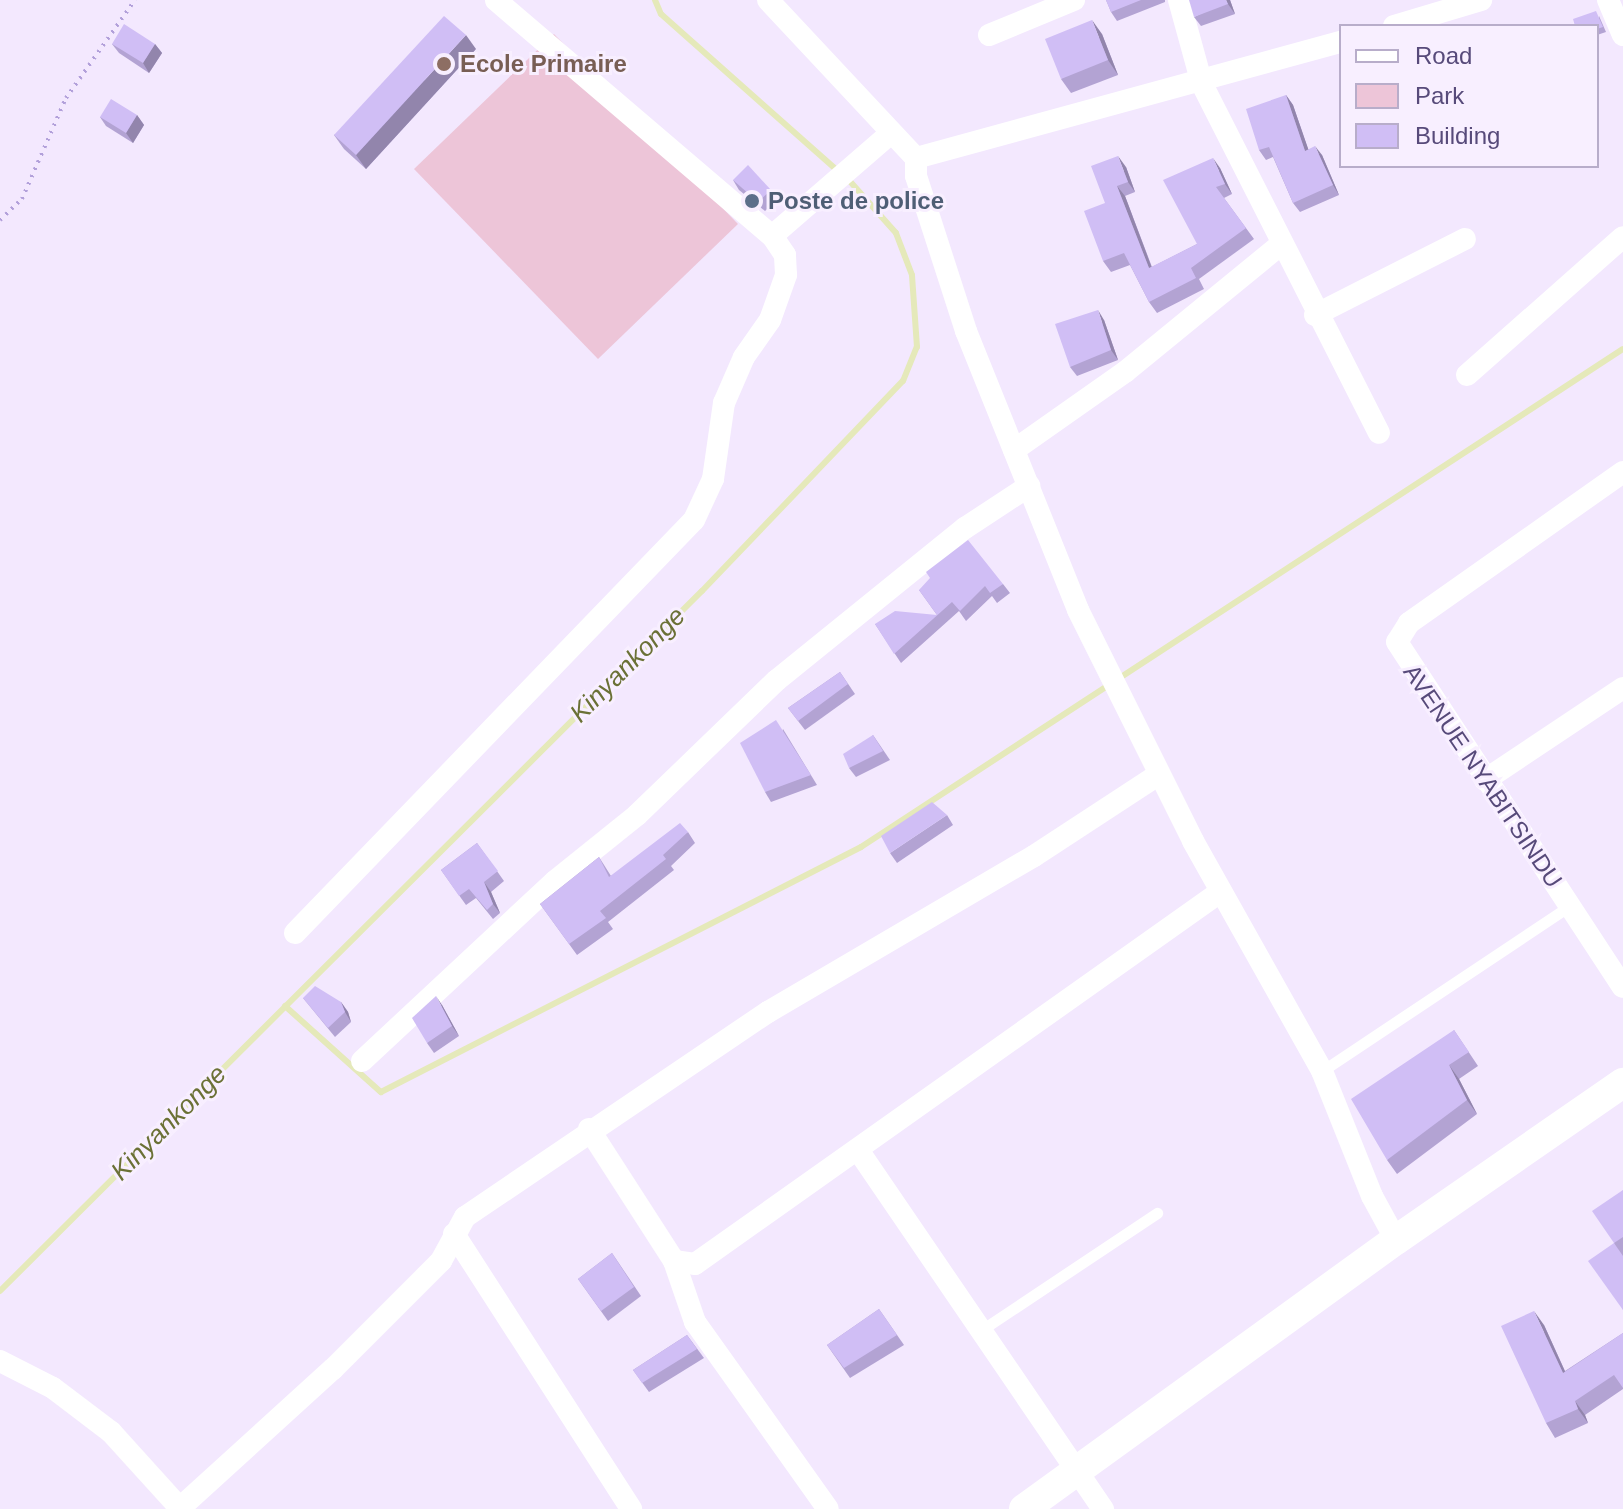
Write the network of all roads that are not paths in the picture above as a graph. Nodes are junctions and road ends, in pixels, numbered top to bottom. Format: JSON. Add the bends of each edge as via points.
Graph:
{"nodes":[{"id":1,"x":496,"y":0,"type":"edge"},
{"id":2,"x":768,"y":0,"type":"edge"},
{"id":3,"x":1074,"y":0,"type":"edge"},
{"id":4,"x":1179,"y":0,"type":"edge"},
{"id":5,"x":1481,"y":0,"type":"edge"},
{"id":6,"x":1608,"y":0,"type":"edge"},
{"id":7,"x":1401,"y":24,"type":"edge"},
{"id":8,"x":989,"y":35,"type":"dead end"},
{"id":9,"x":1623,"y":35,"type":"edge"},
{"id":10,"x":1339,"y":43,"type":"edge"},
{"id":11,"x":1202,"y":84,"type":"junction"},
{"id":12,"x":891,"y":133,"type":"junction"},
{"id":13,"x":916,"y":158,"type":"junction"},
{"id":14,"x":772,"y":236,"type":"junction"},
{"id":15,"x":1623,"y":237,"type":"edge"},
{"id":16,"x":1465,"y":239,"type":"dead end"},
{"id":17,"x":1280,"y":245,"type":"junction"},
{"id":18,"x":1315,"y":315,"type":"junction"},
{"id":19,"x":1467,"y":375,"type":"dead end"},
{"id":20,"x":1379,"y":433,"type":"dead end"},
{"id":21,"x":1014,"y":450,"type":"junction"},
{"id":22,"x":1623,"y":472,"type":"edge"},
{"id":23,"x":1029,"y":486,"type":"junction"},
{"id":24,"x":1623,"y":688,"type":"edge"},
{"id":25,"x":1158,"y":775,"type":"junction"},
{"id":26,"x":1485,"y":780,"type":"junction"},
{"id":27,"x":1220,"y":892,"type":"junction"},
{"id":28,"x":1569,"y":906,"type":"junction"},
{"id":29,"x":295,"y":933,"type":"dead end"},
{"id":30,"x":1623,"y":987,"type":"edge"},
{"id":31,"x":362,"y":1061,"type":"dead end"},
{"id":32,"x":1322,"y":1071,"type":"junction"},
{"id":33,"x":1623,"y":1083,"type":"edge"},
{"id":34,"x":589,"y":1129,"type":"junction"},
{"id":35,"x":858,"y":1150,"type":"junction"},
{"id":36,"x":1157,"y":1213,"type":"dead end"},
{"id":37,"x":454,"y":1234,"type":"junction"},
{"id":38,"x":1396,"y":1240,"type":"junction"},
{"id":39,"x":674,"y":1261,"type":"junction"},
{"id":40,"x":980,"y":1331,"type":"junction"},
{"id":41,"x":0,"y":1361,"type":"edge"},
{"id":42,"x":1074,"y":1470,"type":"junction"},
{"id":43,"x":179,"y":1508,"type":"edge"},
{"id":44,"x":631,"y":1509,"type":"edge"},
{"id":45,"x":828,"y":1509,"type":"edge"},
{"id":46,"x":1024,"y":1509,"type":"edge"},
{"id":47,"x":1103,"y":1509,"type":"edge"}],
"edges":[{"from":1,"to":14,"type":"street"},
{"from":2,"to":12,"type":"street"},
{"from":3,"to":8,"type":"street"},
{"from":4,"to":11,"type":"street"},
{"from":5,"to":7,"type":"street"},
{"from":6,"to":9,"type":"street"},
{"from":10,"to":11,"type":"street"},
{"from":11,"to":13,"type":"street"},
{"from":11,"to":17,"type":"street"},
{"from":12,"to":13,"type":"street"},
{"from":12,"to":14,"type":"street"},
{"from":13,"to":21,"type":"street","via":[[916,176],[961,317]]},
{"from":14,"to":29,"type":"street","via":[[785,255],[786,275],[770,320],[744,357],[724,403],[713,479],[694,520]]},
{"from":15,"to":19,"type":"street"},
{"from":16,"to":18,"type":"street"},
{"from":17,"to":18,"type":"street"},
{"from":17,"to":21,"type":"street","via":[[1125,372]]},
{"from":18,"to":20,"type":"street"},
{"from":21,"to":23,"type":"street"},
{"from":22,"to":26,"type":"street","name":"AVENUE NYABITSINDU","via":[[1400,632],[1399,650]]},
{"from":23,"to":25,"type":"street","via":[[1105,667]]},
{"from":23,"to":31,"type":"street","via":[[965,528],[777,680],[637,815],[555,881]]},
{"from":24,"to":26,"type":"street"},
{"from":25,"to":27,"type":"street"},
{"from":25,"to":34,"type":"street","via":[[1034,856],[768,1012]]},
{"from":26,"to":28,"type":"street","name":"AVENUE NYABITSINDU"},
{"from":27,"to":32,"type":"street"},
{"from":27,"to":35,"type":"street"},
{"from":28,"to":30,"type":"street","name":"AVENUE NYABITSINDU"},
{"from":28,"to":32,"type":"lane"},
{"from":32,"to":38,"type":"street","via":[[1372,1196]]},
{"from":33,"to":38,"type":"street"},
{"from":34,"to":37,"type":"street","via":[[465,1217]]},
{"from":34,"to":39,"type":"street"},
{"from":35,"to":39,"type":"street","via":[[695,1264]]},
{"from":35,"to":40,"type":"street"},
{"from":36,"to":40,"type":"lane"},
{"from":37,"to":43,"type":"street","via":[[441,1261],[333,1369]]},
{"from":37,"to":44,"type":"street"},
{"from":38,"to":42,"type":"street"},
{"from":39,"to":45,"type":"street","via":[[695,1322]]},
{"from":40,"to":42,"type":"street"},
{"from":41,"to":43,"type":"street","via":[[53,1388],[111,1432]]},
{"from":42,"to":46,"type":"street"},
{"from":42,"to":47,"type":"street"}]}
